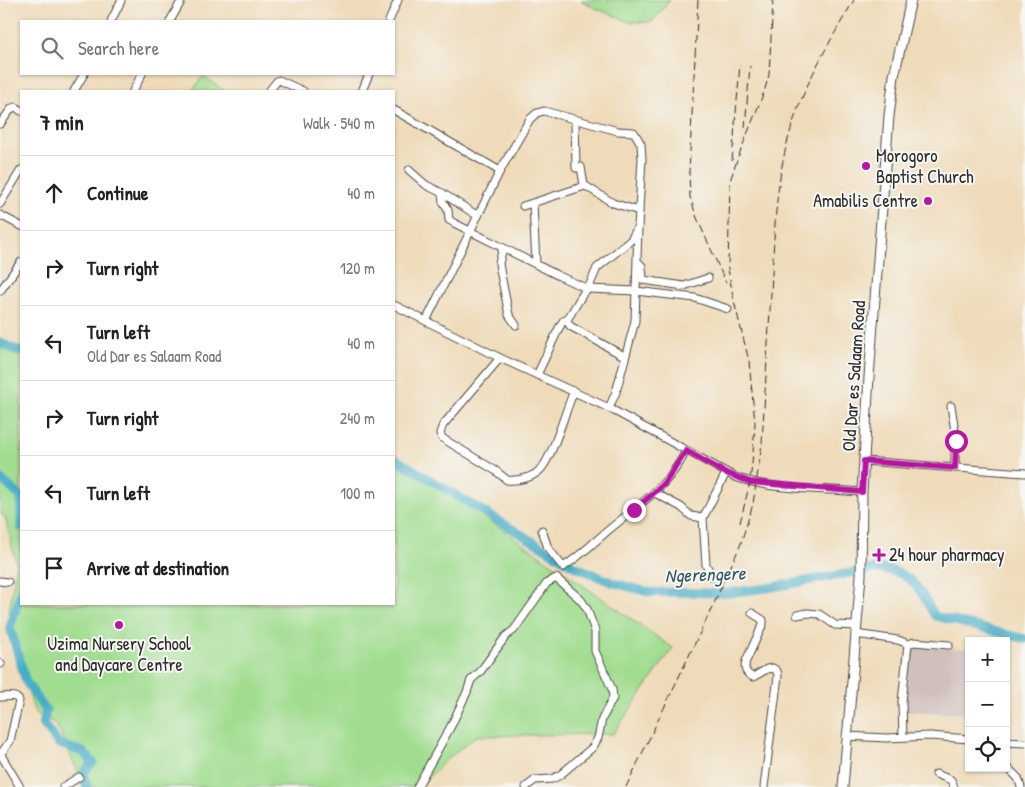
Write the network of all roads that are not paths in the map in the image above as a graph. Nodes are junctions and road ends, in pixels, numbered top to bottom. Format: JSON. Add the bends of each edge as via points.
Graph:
{"nodes":[{"id":1,"x":182,"y":0,"type":"edge"},
{"id":2,"x":398,"y":0,"type":"edge"},
{"id":3,"x":911,"y":0,"type":"edge"},
{"id":4,"x":121,"y":1,"type":"edge"},
{"id":5,"x":112,"y":20,"type":"edge"},
{"id":6,"x":171,"y":20,"type":"edge"},
{"id":7,"x":389,"y":20,"type":"edge"},
{"id":8,"x":83,"y":75,"type":"edge"},
{"id":9,"x":141,"y":75,"type":"edge"},
{"id":10,"x":369,"y":75,"type":"edge"},
{"id":11,"x":75,"y":90,"type":"edge"},
{"id":12,"x":134,"y":90,"type":"edge"},
{"id":13,"x":271,"y":90,"type":"edge"},
{"id":14,"x":300,"y":90,"type":"edge"},
{"id":15,"x":362,"y":90,"type":"edge"},
{"id":16,"x":20,"y":110,"type":"edge"},
{"id":17,"x":395,"y":111,"type":"edge"},
{"id":18,"x":575,"y":119,"type":"junction"},
{"id":19,"x":0,"y":124,"type":"edge"},
{"id":20,"x":408,"y":170,"type":"dead end"},
{"id":21,"x":500,"y":171,"type":"junction"},
{"id":22,"x":20,"y":172,"type":"edge"},
{"id":23,"x":586,"y":186,"type":"junction"},
{"id":24,"x":442,"y":193,"type":"junction"},
{"id":25,"x":0,"y":204,"type":"edge"},
{"id":26,"x":533,"y":204,"type":"junction"},
{"id":27,"x":523,"y":206,"type":"dead end"},
{"id":28,"x":639,"y":211,"type":"junction"},
{"id":29,"x":0,"y":215,"type":"edge"},
{"id":30,"x":478,"y":216,"type":"junction"},
{"id":31,"x":20,"y":225,"type":"edge"},
{"id":32,"x":638,"y":227,"type":"junction"},
{"id":33,"x":469,"y":231,"type":"junction"},
{"id":34,"x":503,"y":248,"type":"junction"},
{"id":35,"x":20,"y":263,"type":"edge"},
{"id":36,"x":536,"y":264,"type":"junction"},
{"id":37,"x":708,"y":278,"type":"dead end"},
{"id":38,"x":640,"y":280,"type":"junction"},
{"id":39,"x":684,"y":286,"type":"junction"},
{"id":40,"x":588,"y":289,"type":"junction"},
{"id":41,"x":0,"y":291,"type":"edge"},
{"id":42,"x":636,"y":291,"type":"junction"},
{"id":43,"x":679,"y":296,"type":"junction"},
{"id":44,"x":395,"y":305,"type":"edge"},
{"id":45,"x":728,"y":309,"type":"dead end"},
{"id":46,"x":426,"y":320,"type":"junction"},
{"id":47,"x":567,"y":320,"type":"junction"},
{"id":48,"x":516,"y":325,"type":"dead end"},
{"id":49,"x":624,"y":356,"type":"junction"},
{"id":50,"x":500,"y":358,"type":"junction"},
{"id":51,"x":537,"y":375,"type":"junction"},
{"id":52,"x":574,"y":392,"type":"junction"},
{"id":53,"x":951,"y":406,"type":"dead end"},
{"id":54,"x":609,"y":408,"type":"junction"},
{"id":55,"x":686,"y":451,"type":"junction"},
{"id":56,"x":864,"y":461,"type":"junction"},
{"id":57,"x":955,"y":468,"type":"junction"},
{"id":58,"x":726,"y":473,"type":"junction"},
{"id":59,"x":1025,"y":473,"type":"edge"},
{"id":60,"x":862,"y":492,"type":"junction"},
{"id":61,"x":655,"y":493,"type":"junction"},
{"id":62,"x":704,"y":518,"type":"junction"},
{"id":63,"x":542,"y":530,"type":"dead end"},
{"id":64,"x":563,"y":567,"type":"junction"},
{"id":65,"x":552,"y":579,"type":"junction"},
{"id":66,"x":718,"y":580,"type":"dead end"},
{"id":67,"x":752,"y":613,"type":"dead end"},
{"id":68,"x":797,"y":615,"type":"dead end"},
{"id":69,"x":856,"y":630,"type":"junction"},
{"id":70,"x":908,"y":644,"type":"junction"},
{"id":71,"x":950,"y":645,"type":"dead end"},
{"id":72,"x":0,"y":697,"type":"edge"},
{"id":73,"x":846,"y":736,"type":"junction"},
{"id":74,"x":903,"y":737,"type":"junction"},
{"id":75,"x":965,"y":738,"type":"edge"},
{"id":76,"x":1010,"y":742,"type":"edge"},
{"id":77,"x":1025,"y":743,"type":"edge"},
{"id":78,"x":0,"y":755,"type":"edge"},
{"id":79,"x":1010,"y":770,"type":"edge"},
{"id":80,"x":936,"y":774,"type":"dead end"},
{"id":81,"x":79,"y":777,"type":"dead end"},
{"id":82,"x":20,"y":787,"type":"edge"},
{"id":83,"x":63,"y":787,"type":"edge"},
{"id":84,"x":417,"y":787,"type":"edge"},
{"id":85,"x":526,"y":787,"type":"edge"},
{"id":86,"x":764,"y":787,"type":"edge"},
{"id":87,"x":843,"y":787,"type":"edge"},
{"id":88,"x":954,"y":787,"type":"edge"},
{"id":89,"x":1022,"y":787,"type":"edge"}],
"edges":[{"from":1,"to":6,"type":"street"},
{"from":2,"to":7,"type":"street"},
{"from":3,"to":56,"type":"main road","name":"Old Dar es Salaam Road","via":[[894,76]]},
{"from":4,"to":5,"type":"street"},
{"from":8,"to":11,"type":"street"},
{"from":9,"to":12,"type":"street"},
{"from":10,"to":15,"type":"street"},
{"from":13,"to":14,"type":"street","via":[[279,80]]},
{"from":16,"to":19,"type":"street","via":[[11,108]]},
{"from":17,"to":21,"type":"street"},
{"from":18,"to":21,"type":"street","via":[[544,110],[534,115]]},
{"from":18,"to":23,"type":"street","via":[[576,168],[581,167]]},
{"from":18,"to":28,"type":"street","via":[[635,134],[642,154]]},
{"from":20,"to":24,"type":"street"},
{"from":21,"to":30,"type":"street"},
{"from":22,"to":25,"type":"street"},
{"from":23,"to":26,"type":"street"},
{"from":23,"to":28,"type":"street","via":[[613,203]]},
{"from":24,"to":30,"type":"street"},
{"from":24,"to":33,"type":"street","via":[[442,202],[450,220]]},
{"from":26,"to":27,"type":"street"},
{"from":26,"to":36,"type":"street"},
{"from":28,"to":32,"type":"street"},
{"from":29,"to":31,"type":"street"},
{"from":30,"to":33,"type":"street"},
{"from":32,"to":38,"type":"street"},
{"from":32,"to":40,"type":"street","via":[[631,240],[596,270]]},
{"from":33,"to":34,"type":"street"},
{"from":33,"to":46,"type":"street"},
{"from":34,"to":36,"type":"street"},
{"from":34,"to":48,"type":"street","via":[[500,270],[509,315]]},
{"from":35,"to":41,"type":"street"},
{"from":36,"to":40,"type":"street"},
{"from":37,"to":39,"type":"street"},
{"from":38,"to":39,"type":"street"},
{"from":38,"to":42,"type":"street"},
{"from":39,"to":43,"type":"street"},
{"from":40,"to":42,"type":"street"},
{"from":40,"to":47,"type":"street"},
{"from":42,"to":43,"type":"street"},
{"from":42,"to":49,"type":"street","via":[[635,321]]},
{"from":43,"to":45,"type":"street"},
{"from":44,"to":46,"type":"street"},
{"from":46,"to":50,"type":"street"},
{"from":47,"to":49,"type":"street","via":[[570,326]]},
{"from":47,"to":51,"type":"street","via":[[558,328]]},
{"from":49,"to":54,"type":"street"},
{"from":50,"to":51,"type":"street"},
{"from":50,"to":52,"type":"street","via":[[440,433],[442,438],[507,480],[528,477],[542,468]]},
{"from":51,"to":52,"type":"street"},
{"from":52,"to":54,"type":"street"},
{"from":53,"to":57,"type":"street"},
{"from":54,"to":55,"type":"street"},
{"from":55,"to":58,"type":"street"},
{"from":55,"to":61,"type":"street"},
{"from":56,"to":57,"type":"street"},
{"from":56,"to":60,"type":"main road","name":"Old Dar es Salaam Road"},
{"from":57,"to":59,"type":"street"},
{"from":58,"to":60,"type":"street","via":[[757,483]]},
{"from":58,"to":62,"type":"street"},
{"from":60,"to":69,"type":"main road","name":"Old Dar es Salaam Road","via":[[861,576]]},
{"from":61,"to":62,"type":"street","via":[[691,516]]},
{"from":61,"to":64,"type":"street"},
{"from":62,"to":66,"type":"street","via":[[706,565]]},
{"from":63,"to":64,"type":"street","via":[[548,548]]},
{"from":64,"to":65,"type":"street"},
{"from":65,"to":84,"type":"street","via":[[471,680],[451,726]]},
{"from":65,"to":85,"type":"street","via":[[560,581],[587,609],[595,631],[595,651],[613,698],[593,747],[560,775],[535,780]]},
{"from":67,"to":86,"type":"street","via":[[763,620],[763,624],[746,661],[747,672],[753,676],[773,668],[778,676]]},
{"from":68,"to":69,"type":"street","via":[[815,613],[835,625]]},
{"from":69,"to":70,"type":"street"},
{"from":69,"to":73,"type":"main road","name":"Old Dar es Salaam Road"},
{"from":70,"to":71,"type":"street"},
{"from":70,"to":74,"type":"street","via":[[902,702]]},
{"from":72,"to":78,"type":"street","via":[[10,696],[19,701],[10,741]]},
{"from":73,"to":74,"type":"street"},
{"from":73,"to":87,"type":"main road","name":"Old Dar es Salaam Road"},
{"from":74,"to":75,"type":"street"},
{"from":76,"to":77,"type":"street"},
{"from":78,"to":82,"type":"street"},
{"from":79,"to":89,"type":"street"},
{"from":80,"to":88,"type":"street","via":[[950,780]]},
{"from":81,"to":83,"type":"street"}]}
